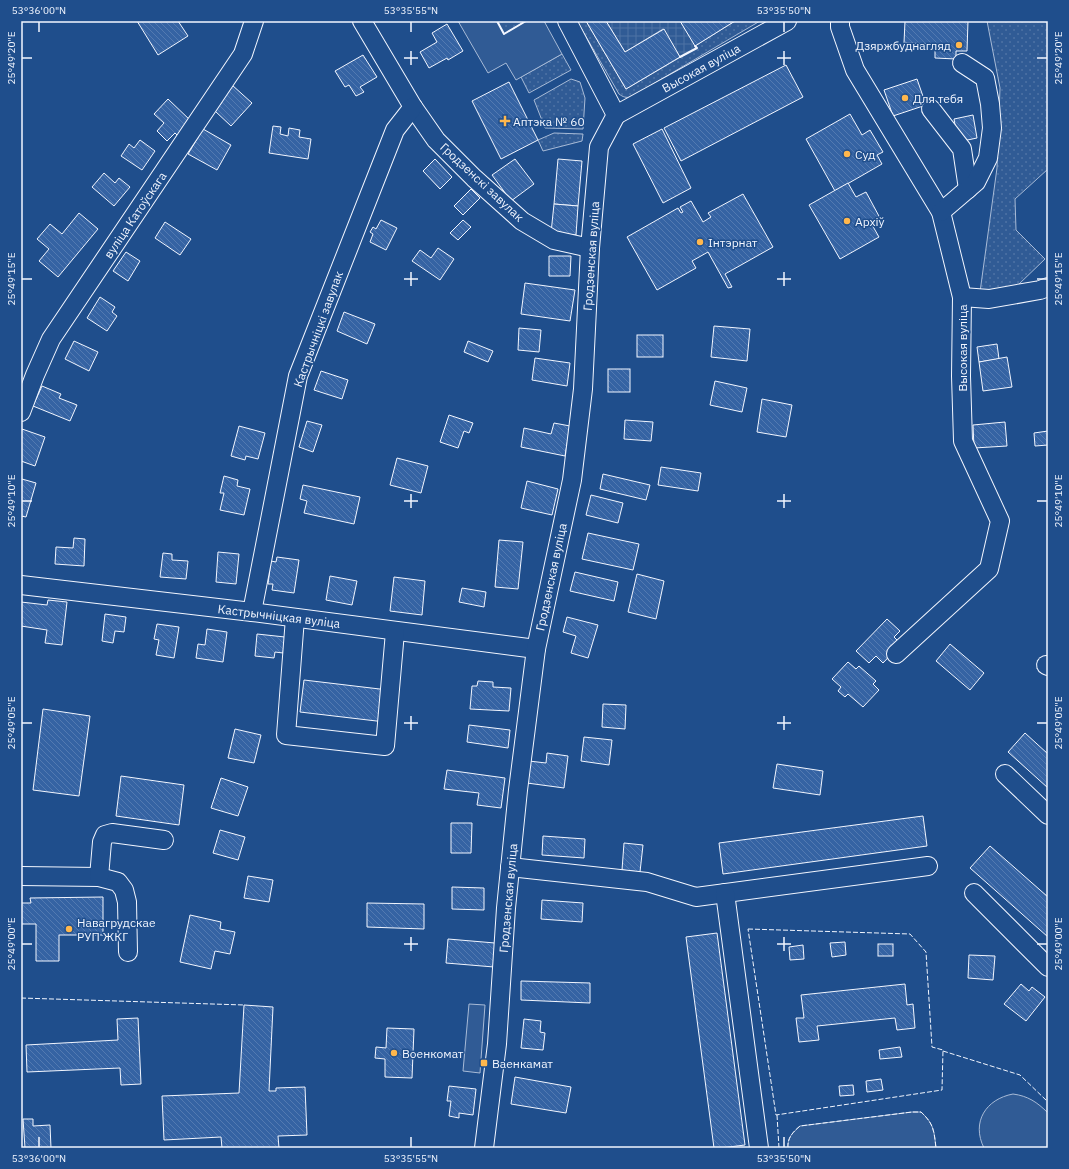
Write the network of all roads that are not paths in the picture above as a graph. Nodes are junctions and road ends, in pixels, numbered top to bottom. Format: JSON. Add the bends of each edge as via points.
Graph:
{"nodes":[{"id":1,"x":254,"y":21,"type":"edge"},
{"id":2,"x":362,"y":21,"type":"edge"},
{"id":3,"x":567,"y":21,"type":"edge"},
{"id":4,"x":787,"y":21,"type":"edge"},
{"id":5,"x":840,"y":21,"type":"edge"},
{"id":6,"x":962,"y":63,"type":"dead end"},
{"id":7,"x":413,"y":107,"type":"junction"},
{"id":8,"x":931,"y":109,"type":"dead end"},
{"id":9,"x":616,"y":115,"type":"junction"},
{"id":10,"x":968,"y":188,"type":"junction"},
{"id":11,"x":941,"y":212,"type":"junction"},
{"id":12,"x":590,"y":248,"type":"junction"},
{"id":13,"x":1048,"y":287,"type":"edge"},
{"id":14,"x":962,"y":297,"type":"junction"},
{"id":15,"x":21,"y":412,"type":"edge"},
{"id":16,"x":21,"y":585,"type":"edge"},
{"id":17,"x":252,"y":612,"type":"junction"},
{"id":18,"x":295,"y":618,"type":"junction"},
{"id":19,"x":395,"y":632,"type":"junction"},
{"id":20,"x":536,"y":649,"type":"junction"},
{"id":21,"x":896,"y":654,"type":"dead end"},
{"id":22,"x":1005,"y":774,"type":"dead end"},
{"id":23,"x":1048,"y":815,"type":"edge"},
{"id":24,"x":164,"y":840,"type":"dead end"},
{"id":25,"x":928,"y":866,"type":"dead end"},
{"id":26,"x":510,"y":867,"type":"junction"},
{"id":27,"x":21,"y":876,"type":"edge"},
{"id":28,"x":99,"y":877,"type":"junction"},
{"id":29,"x":725,"y":893,"type":"junction"},
{"id":30,"x":974,"y":893,"type":"dead end"},
{"id":31,"x":128,"y":952,"type":"dead end"},
{"id":32,"x":1048,"y":967,"type":"edge"},
{"id":33,"x":484,"y":1148,"type":"edge"},
{"id":34,"x":759,"y":1148,"type":"edge"}],
"edges":[{"from":1,"to":15,"type":"street","name":"вуліца Катоўскага","via":[[243,54],[51,339]]},
{"from":2,"to":7,"type":"street","name":"Гродзенскі завулак"},
{"from":3,"to":9,"type":"street"},
{"from":4,"to":9,"type":"street","name":"Высокая вуліца"},
{"from":5,"to":11,"type":"street","name":"Высокая вуліца","via":[[855,70]]},
{"from":6,"to":10,"type":"street","via":[[985,78],[992,128],[988,158],[976,182]]},
{"from":7,"to":12,"type":"street","name":"Гродзенскі завулак","via":[[436,140],[522,221],[554,240]]},
{"from":7,"to":17,"type":"street","name":"Кастрычніцкі завулак","via":[[394,130],[298,376]]},
{"from":8,"to":10,"type":"street","via":[[962,149]]},
{"from":9,"to":12,"type":"street","name":"Гродзенская вуліца","via":[[600,147]]},
{"from":10,"to":11,"type":"street"},
{"from":11,"to":14,"type":"street","name":"Высокая вуліца"},
{"from":12,"to":20,"type":"street","name":"Гродзенская вуліца","via":[[583,389],[572,480]]},
{"from":13,"to":14,"type":"street","via":[[989,299]]},
{"from":14,"to":21,"type":"street","name":"Высокая вуліца","via":[[963,441],[1000,521],[989,569]]},
{"from":16,"to":17,"type":"street","name":"Кастрычніцкая вуліца"},
{"from":17,"to":18,"type":"street","name":"Кастрычніцкая вуліца"},
{"from":18,"to":19,"type":"street","name":"Кастрычніцкая вуліца"},
{"from":18,"to":19,"type":"street","via":[[286,735],[385,746]]},
{"from":19,"to":20,"type":"street","name":"Кастрычніцкая вуліца"},
{"from":20,"to":26,"type":"street","name":"Гродзенская вуліца"},
{"from":22,"to":23,"type":"street"},
{"from":24,"to":28,"type":"street","via":[[112,833],[105,835]]},
{"from":25,"to":29,"type":"street"},
{"from":26,"to":29,"type":"street","via":[[647,882],[696,897]]},
{"from":26,"to":33,"type":"street","name":"Гродзенская вуліца","via":[[492,1019],[497,1044]]},
{"from":27,"to":28,"type":"street"},
{"from":28,"to":31,"type":"street","via":[[118,882],[124,890],[127,902]]},
{"from":29,"to":34,"type":"street"},
{"from":30,"to":32,"type":"street"}]}
